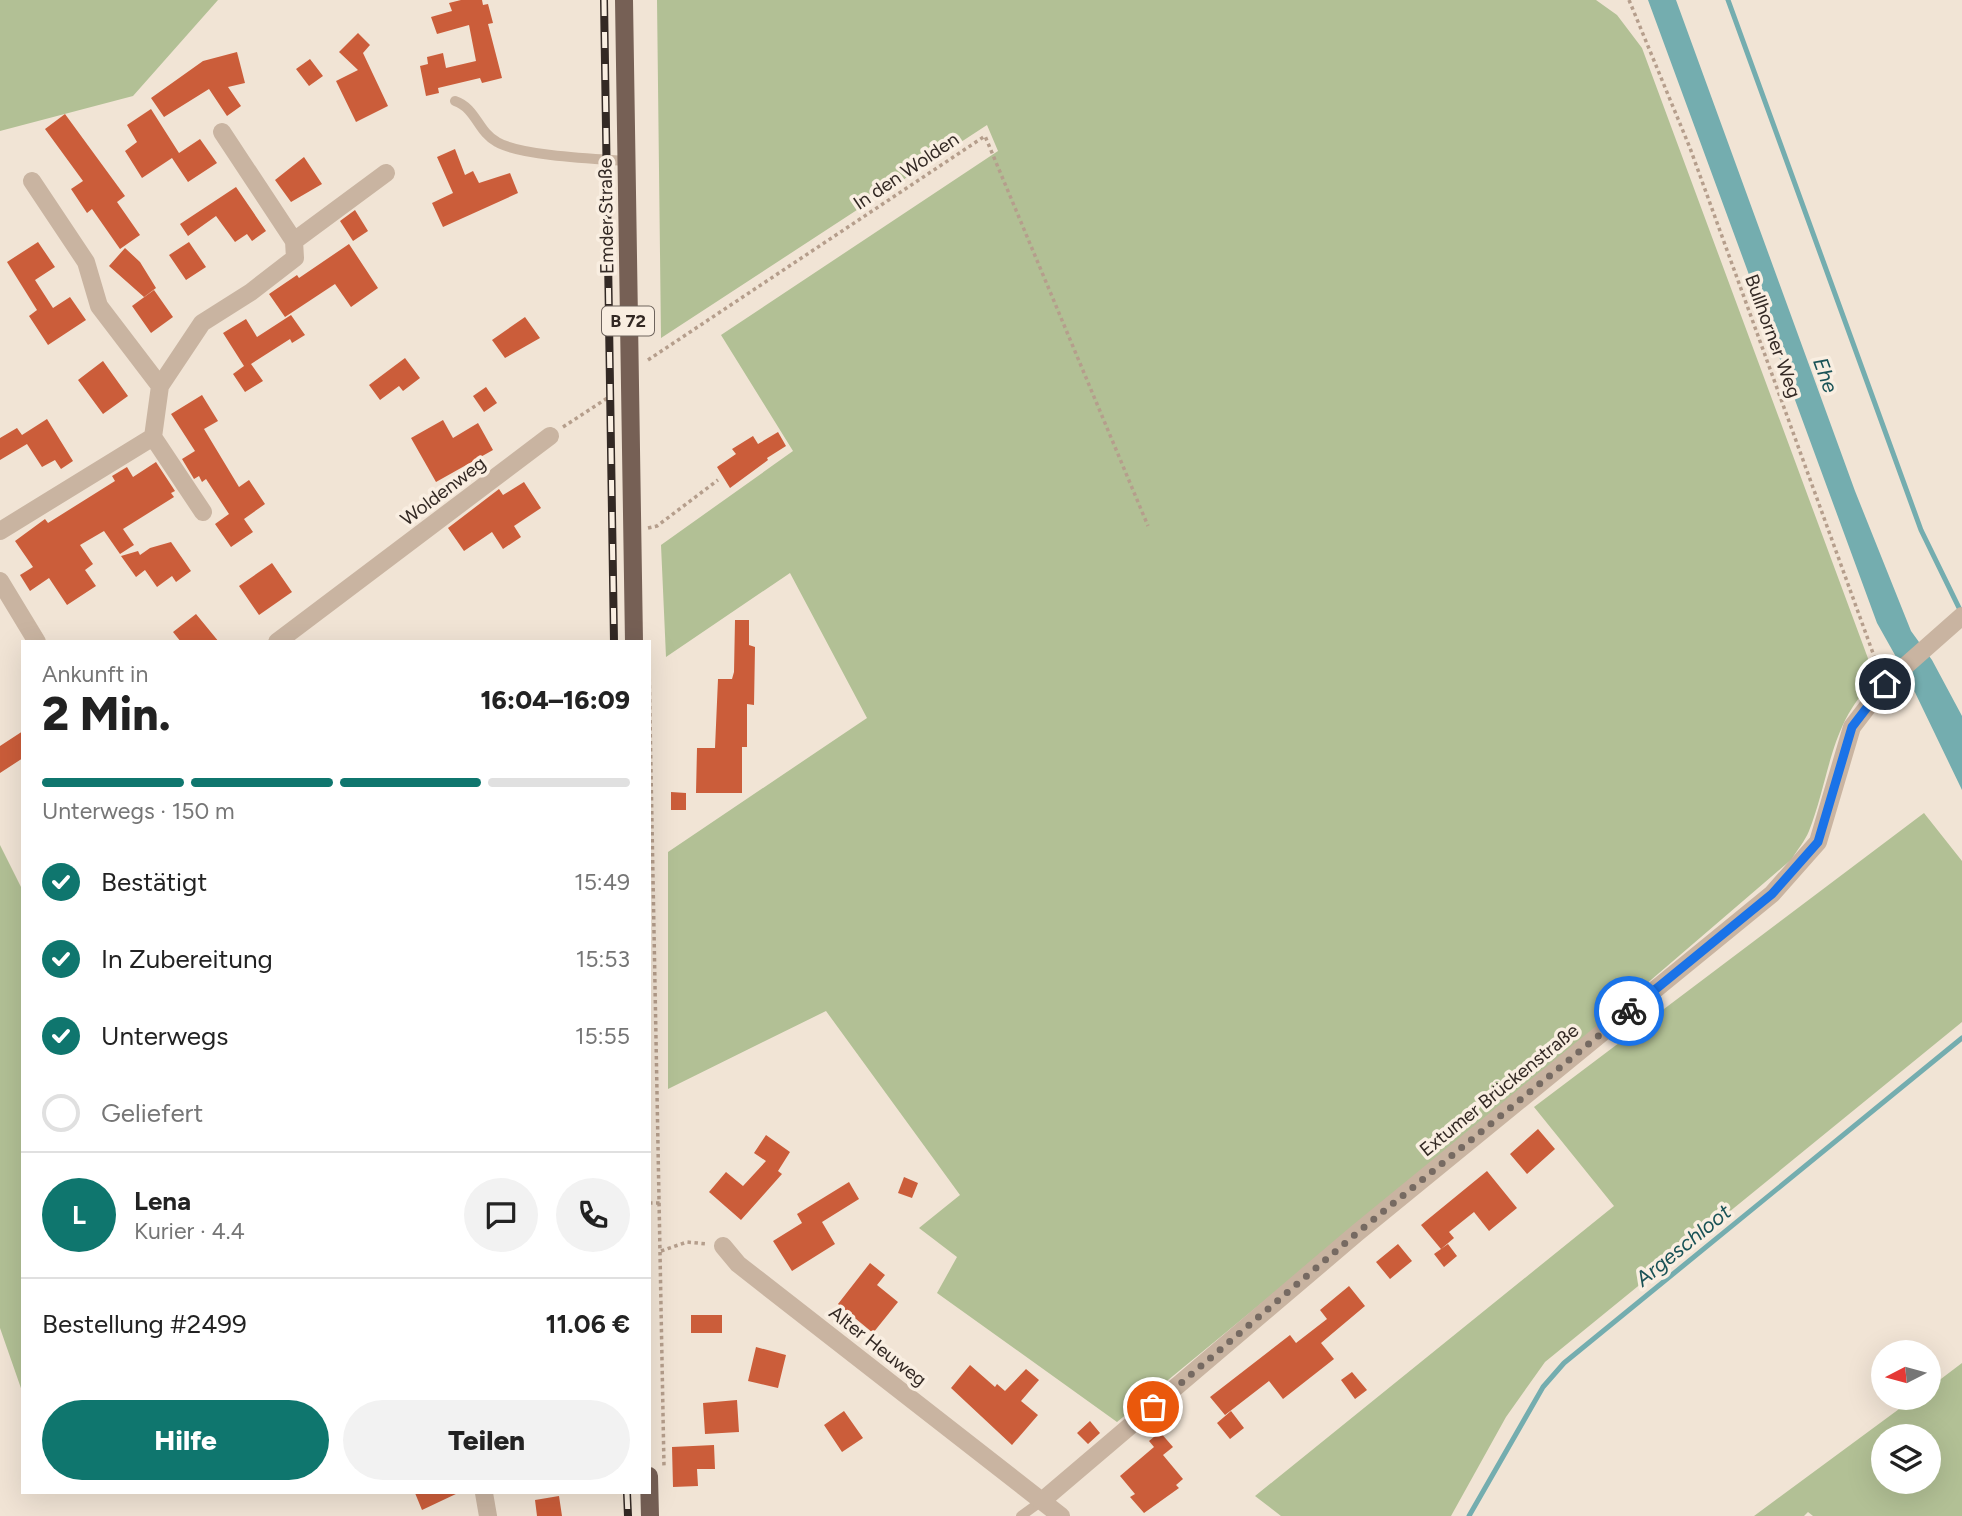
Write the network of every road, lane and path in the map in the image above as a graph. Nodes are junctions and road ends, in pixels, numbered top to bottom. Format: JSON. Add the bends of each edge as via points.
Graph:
{"nodes":[{"id":1,"x":624,"y":0,"type":"edge"},
{"id":2,"x":1629,"y":0,"type":"edge"},
{"id":3,"x":455,"y":101,"type":"dead end"},
{"id":4,"x":222,"y":132,"type":"dead end"},
{"id":5,"x":626,"y":161,"type":"junction"},
{"id":6,"x":386,"y":173,"type":"dead end"},
{"id":7,"x":32,"y":181,"type":"dead end"},
{"id":8,"x":294,"y":241,"type":"junction"},
{"id":9,"x":628,"y":363,"type":"junction"},
{"id":10,"x":160,"y":386,"type":"junction"},
{"id":11,"x":629,"y":395,"type":"junction"},
{"id":12,"x":550,"y":436,"type":"joint"},
{"id":13,"x":153,"y":437,"type":"junction"},
{"id":14,"x":718,"y":480,"type":"dead end"},
{"id":15,"x":203,"y":512,"type":"dead end"},
{"id":16,"x":1148,"y":526,"type":"dead end"},
{"id":17,"x":646,"y":528,"type":"dead end"},
{"id":18,"x":0,"y":531,"type":"edge"},
{"id":19,"x":0,"y":581,"type":"edge"},
{"id":20,"x":1962,"y":616,"type":"edge"},
{"id":21,"x":36,"y":640,"type":"edge"},
{"id":22,"x":280,"y":640,"type":"edge"},
{"id":23,"x":634,"y":640,"type":"edge"},
{"id":24,"x":1889,"y":681,"type":"junction"},
{"id":25,"x":651,"y":762,"type":"edge"},
{"id":26,"x":651,"y":1203,"type":"edge"},
{"id":27,"x":660,"y":1203,"type":"junction"},
{"id":28,"x":723,"y":1245,"type":"joint"},
{"id":29,"x":660,"y":1251,"type":"junction"},
{"id":30,"x":657,"y":1475,"type":"edge"},
{"id":31,"x":484,"y":1494,"type":"edge"},
{"id":32,"x":1043,"y":1500,"type":"junction"},
{"id":33,"x":488,"y":1516,"type":"edge"},
{"id":34,"x":650,"y":1516,"type":"edge"},
{"id":35,"x":1021,"y":1516,"type":"edge"},
{"id":36,"x":1061,"y":1516,"type":"edge"}],
"edges":[{"from":1,"to":5,"type":"main road","name":"Emder Straße","number":"B 72"},
{"from":2,"to":24,"type":"path","name":"Bullhorner Weg","via":[[1690,148]]},
{"from":3,"to":5,"type":"lane","via":[[467,105],[496,142],[514,149]]},
{"from":4,"to":8,"type":"street"},
{"from":5,"to":9,"type":"main road","name":"Emder Straße","number":"B 72"},
{"from":6,"to":8,"type":"street"},
{"from":7,"to":10,"type":"street","via":[[86,262],[99,306]]},
{"from":8,"to":10,"type":"street","via":[[295,258],[202,323]]},
{"from":9,"to":11,"type":"main road","name":"Emder Straße","number":"B 72"},
{"from":9,"to":16,"type":"path","name":"In den Wolden","via":[[643,363],[985,136]]},
{"from":10,"to":13,"type":"street"},
{"from":11,"to":12,"type":"path","via":[[610,395]]},
{"from":11,"to":23,"type":"main road","name":"Emder Straße","number":"B 72"},
{"from":12,"to":22,"type":"street","name":"Woldenweg"},
{"from":13,"to":15,"type":"street"},
{"from":13,"to":18,"type":"street"},
{"from":14,"to":17,"type":"path","via":[[657,526]]},
{"from":19,"to":21,"type":"street"},
{"from":20,"to":24,"type":"street","name":"Extumer Brückenstraße"},
{"from":24,"to":32,"type":"street","name":"Extumer Brückenstraße","via":[[1852,727],[1818,842],[1772,894],[1357,1233]]},
{"from":25,"to":27,"type":"path"},
{"from":26,"to":27,"type":"path"},
{"from":27,"to":29,"type":"path"},
{"from":28,"to":29,"type":"path","via":[[687,1242]]},
{"from":28,"to":32,"type":"street","name":"Alter Heuweg","via":[[738,1264]]},
{"from":29,"to":30,"type":"path"},
{"from":30,"to":34,"type":"main road"},
{"from":31,"to":33,"type":"street"},
{"from":32,"to":35,"type":"lane","name":"Extumer Brückenstraße"},
{"from":32,"to":36,"type":"street","name":"Alter Heuweg"}]}
